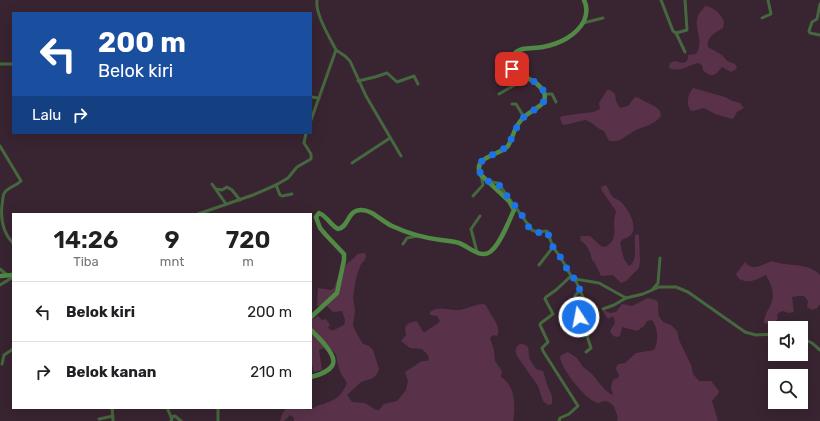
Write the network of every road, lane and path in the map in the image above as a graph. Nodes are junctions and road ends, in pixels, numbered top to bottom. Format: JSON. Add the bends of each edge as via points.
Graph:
{"nodes":[{"id":1,"x":317,"y":0,"type":"edge"},
{"id":2,"x":584,"y":0,"type":"edge"},
{"id":3,"x":661,"y":0,"type":"edge"},
{"id":4,"x":685,"y":0,"type":"edge"},
{"id":5,"x":768,"y":0,"type":"edge"},
{"id":6,"x":820,"y":4,"type":"edge"},
{"id":7,"x":604,"y":18,"type":"dead end"},
{"id":8,"x":762,"y":18,"type":"dead end"},
{"id":9,"x":583,"y":23,"type":"junction"},
{"id":10,"x":676,"y":34,"type":"junction"},
{"id":11,"x":820,"y":35,"type":"edge"},
{"id":12,"x":336,"y":50,"type":"junction"},
{"id":13,"x":685,"y":52,"type":"dead end"},
{"id":14,"x":0,"y":64,"type":"edge"},
{"id":15,"x":12,"y":64,"type":"edge"},
{"id":16,"x":527,"y":78,"type":"junction"},
{"id":17,"x":358,"y":80,"type":"junction"},
{"id":18,"x":418,"y":84,"type":"dead end"},
{"id":19,"x":499,"y":94,"type":"dead end"},
{"id":20,"x":545,"y":94,"type":"junction"},
{"id":21,"x":312,"y":97,"type":"edge"},
{"id":22,"x":319,"y":98,"type":"junction"},
{"id":23,"x":556,"y":102,"type":"dead end"},
{"id":24,"x":512,"y":104,"type":"dead end"},
{"id":25,"x":312,"y":117,"type":"edge"},
{"id":26,"x":524,"y":117,"type":"junction"},
{"id":27,"x":306,"y":134,"type":"edge"},
{"id":28,"x":390,"y":138,"type":"junction"},
{"id":29,"x":0,"y":146,"type":"edge"},
{"id":30,"x":401,"y":156,"type":"dead end"},
{"id":31,"x":352,"y":163,"type":"dead end"},
{"id":32,"x":480,"y":174,"type":"junction"},
{"id":33,"x":487,"y":181,"type":"junction"},
{"id":34,"x":212,"y":184,"type":"dead end"},
{"id":35,"x":276,"y":185,"type":"junction"},
{"id":36,"x":216,"y":189,"type":"junction"},
{"id":37,"x":292,"y":194,"type":"dead end"},
{"id":38,"x":473,"y":196,"type":"dead end"},
{"id":39,"x":240,"y":200,"type":"junction"},
{"id":40,"x":226,"y":204,"type":"junction"},
{"id":41,"x":201,"y":213,"type":"edge"},
{"id":42,"x":480,"y":216,"type":"dead end"},
{"id":43,"x":421,"y":235,"type":"junction"},
{"id":44,"x":12,"y":242,"type":"edge"},
{"id":45,"x":403,"y":244,"type":"dead end"},
{"id":46,"x":553,"y":247,"type":"junction"},
{"id":47,"x":477,"y":252,"type":"junction"},
{"id":48,"x":660,"y":258,"type":"dead end"},
{"id":49,"x":539,"y":265,"type":"dead end"},
{"id":50,"x":0,"y":269,"type":"edge"},
{"id":51,"x":7,"y":275,"type":"junction"},
{"id":52,"x":0,"y":276,"type":"edge"},
{"id":53,"x":12,"y":276,"type":"edge"},
{"id":54,"x":571,"y":276,"type":"junction"},
{"id":55,"x":12,"y":277,"type":"edge"},
{"id":56,"x":575,"y":279,"type":"junction"},
{"id":57,"x":0,"y":285,"type":"edge"},
{"id":58,"x":653,"y":289,"type":"junction"},
{"id":59,"x":580,"y":290,"type":"junction"},
{"id":60,"x":626,"y":298,"type":"junction"},
{"id":61,"x":603,"y":309,"type":"dead end"},
{"id":62,"x":312,"y":316,"type":"edge"},
{"id":63,"x":579,"y":317,"type":"dead end"},
{"id":64,"x":312,"y":331,"type":"edge"},
{"id":65,"x":768,"y":335,"type":"edge"},
{"id":66,"x":808,"y":341,"type":"edge"},
{"id":67,"x":12,"y":350,"type":"edge"},
{"id":68,"x":820,"y":350,"type":"edge"},
{"id":69,"x":586,"y":352,"type":"dead end"},
{"id":70,"x":2,"y":364,"type":"dead end"},
{"id":71,"x":312,"y":377,"type":"edge"},
{"id":72,"x":112,"y":409,"type":"edge"},
{"id":73,"x":168,"y":409,"type":"edge"},
{"id":74,"x":218,"y":409,"type":"edge"},
{"id":75,"x":113,"y":416,"type":"junction"},
{"id":76,"x":99,"y":419,"type":"dead end"},
{"id":77,"x":171,"y":419,"type":"edge"},
{"id":78,"x":113,"y":421,"type":"edge"},
{"id":79,"x":181,"y":421,"type":"edge"},
{"id":80,"x":218,"y":421,"type":"edge"},
{"id":81,"x":559,"y":421,"type":"edge"}],
"edges":[{"from":1,"to":12,"type":"street","via":[[320,17]]},
{"from":2,"to":9,"type":"street","via":[[586,13]]},
{"from":3,"to":10,"type":"street"},
{"from":4,"to":10,"type":"street","via":[[687,30]]},
{"from":5,"to":8,"type":"street","via":[[771,13]]},
{"from":6,"to":11,"type":"street","via":[[817,19],[812,22],[809,32]]},
{"from":7,"to":9,"type":"street"},
{"from":9,"to":16,"type":"street","via":[[557,44],[515,52],[512,69]]},
{"from":10,"to":13,"type":"street"},
{"from":12,"to":17,"type":"street","via":[[350,61]]},
{"from":12,"to":22,"type":"street"},
{"from":14,"to":15,"type":"street"},
{"from":16,"to":19,"type":"street"},
{"from":16,"to":20,"type":"street","via":[[537,83]]},
{"from":17,"to":18,"type":"street","via":[[375,78],[387,73],[396,82],[414,76]]},
{"from":17,"to":28,"type":"street"},
{"from":20,"to":23,"type":"street","via":[[553,95]]},
{"from":20,"to":26,"type":"street","via":[[543,103]]},
{"from":21,"to":22,"type":"street"},
{"from":22,"to":25,"type":"street"},
{"from":24,"to":26,"type":"street","via":[[516,104]]},
{"from":26,"to":32,"type":"street","via":[[508,146],[482,161]]},
{"from":27,"to":35,"type":"street","via":[[304,143],[311,154],[311,159],[296,167],[288,178]]},
{"from":28,"to":30,"type":"street"},
{"from":28,"to":31,"type":"street"},
{"from":29,"to":44,"type":"street","via":[[21,181],[3,194],[1,203],[4,231]]},
{"from":32,"to":33,"type":"street"},
{"from":32,"to":38,"type":"street","via":[[483,185]]},
{"from":33,"to":46,"type":"street","via":[[498,183],[532,230],[547,231]]},
{"from":33,"to":47,"type":"street","via":[[509,201],[514,210],[492,249],[486,254]]},
{"from":34,"to":36,"type":"street"},
{"from":35,"to":37,"type":"street","via":[[280,195]]},
{"from":35,"to":39,"type":"street"},
{"from":36,"to":39,"type":"street","via":[[227,188]]},
{"from":36,"to":40,"type":"street"},
{"from":39,"to":40,"type":"street"},
{"from":40,"to":41,"type":"street"},
{"from":42,"to":47,"type":"street","via":[[471,229]]},
{"from":43,"to":45,"type":"street","via":[[407,238]]},
{"from":43,"to":47,"type":"street","via":[[460,243]]},
{"from":43,"to":62,"type":"street","via":[[392,226],[367,211],[360,210],[352,214],[343,228],[338,229],[324,215],[318,213],[316,217],[320,228],[344,254],[344,260],[337,293]]},
{"from":46,"to":49,"type":"street"},
{"from":46,"to":54,"type":"street"},
{"from":48,"to":58,"type":"street","via":[[658,282]]},
{"from":50,"to":51,"type":"street"},
{"from":51,"to":52,"type":"street"},
{"from":51,"to":53,"type":"street"},
{"from":54,"to":56,"type":"street"},
{"from":54,"to":81,"type":"street","via":[[546,297],[553,314],[540,325],[548,342],[542,348],[543,351],[578,405]]},
{"from":55,"to":57,"type":"street"},
{"from":56,"to":59,"type":"street"},
{"from":56,"to":60,"type":"street","via":[[598,283]]},
{"from":58,"to":60,"type":"street"},
{"from":58,"to":65,"type":"street","via":[[670,286],[683,289],[745,332],[756,336]]},
{"from":59,"to":63,"type":"street","via":[[575,296]]},
{"from":59,"to":69,"type":"street","via":[[593,320],[585,330],[591,347]]},
{"from":60,"to":61,"type":"street","via":[[614,306]]},
{"from":64,"to":71,"type":"street","via":[[325,344],[334,361],[328,370]]},
{"from":66,"to":68,"type":"street"},
{"from":67,"to":70,"type":"street","via":[[4,355]]},
{"from":72,"to":75,"type":"street"},
{"from":73,"to":77,"type":"street"},
{"from":74,"to":80,"type":"street"},
{"from":75,"to":76,"type":"street"},
{"from":75,"to":78,"type":"street"},
{"from":77,"to":79,"type":"street","via":[[175,416]]}]}
